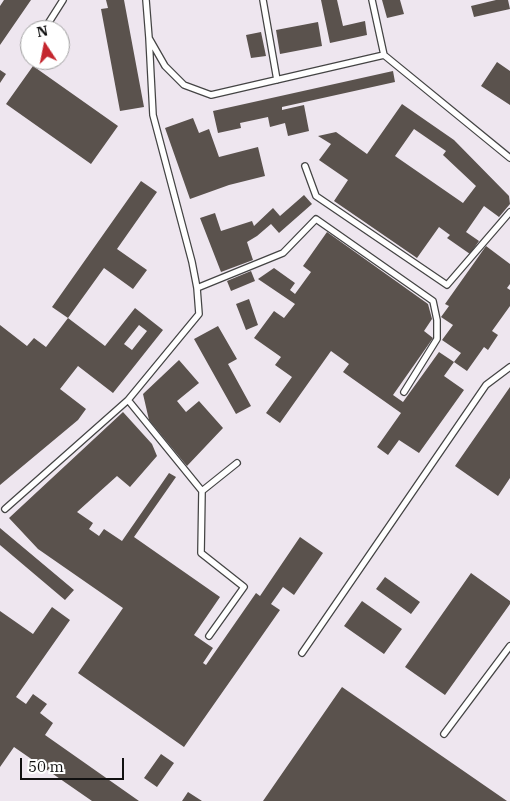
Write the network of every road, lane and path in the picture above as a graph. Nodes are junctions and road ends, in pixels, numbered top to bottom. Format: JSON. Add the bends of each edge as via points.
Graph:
{"nodes":[{"id":1,"x":63,"y":0,"type":"edge"},
{"id":2,"x":146,"y":0,"type":"edge"},
{"id":3,"x":263,"y":0,"type":"edge"},
{"id":4,"x":372,"y":0,"type":"edge"},
{"id":5,"x":50,"y":20,"type":"edge"},
{"id":6,"x":149,"y":38,"type":"junction"},
{"id":7,"x":384,"y":56,"type":"junction"},
{"id":8,"x":277,"y":80,"type":"junction"},
{"id":9,"x":510,"y":158,"type":"edge"},
{"id":10,"x":305,"y":166,"type":"dead end"},
{"id":11,"x":510,"y":212,"type":"edge"},
{"id":12,"x":197,"y":288,"type":"junction"},
{"id":13,"x":510,"y":367,"type":"edge"},
{"id":14,"x":404,"y":392,"type":"dead end"},
{"id":15,"x":128,"y":400,"type":"junction"},
{"id":16,"x":237,"y":463,"type":"dead end"},
{"id":17,"x":202,"y":491,"type":"junction"},
{"id":18,"x":6,"y":509,"type":"dead end"},
{"id":19,"x":209,"y":636,"type":"dead end"},
{"id":20,"x":510,"y":646,"type":"edge"},
{"id":21,"x":302,"y":653,"type":"dead end"},
{"id":22,"x":444,"y":734,"type":"dead end"}],
"edges":[{"from":1,"to":5,"type":"lane"},
{"from":2,"to":6,"type":"lane"},
{"from":3,"to":8,"type":"lane"},
{"from":4,"to":7,"type":"lane"},
{"from":6,"to":8,"type":"lane","via":[[165,66],[184,85],[211,95]]},
{"from":6,"to":12,"type":"lane","via":[[153,116]]},
{"from":7,"to":8,"type":"lane"},
{"from":7,"to":9,"type":"lane"},
{"from":10,"to":11,"type":"lane","via":[[316,196],[447,286]]},
{"from":12,"to":14,"type":"lane","via":[[284,253],[316,220],[433,301],[438,339]]},
{"from":12,"to":15,"type":"lane","via":[[199,314]]},
{"from":13,"to":21,"type":"lane","via":[[486,385]]},
{"from":15,"to":17,"type":"lane"},
{"from":15,"to":18,"type":"lane"},
{"from":16,"to":17,"type":"lane"},
{"from":17,"to":19,"type":"lane","via":[[201,553],[244,587]]},
{"from":20,"to":22,"type":"lane"}]}
